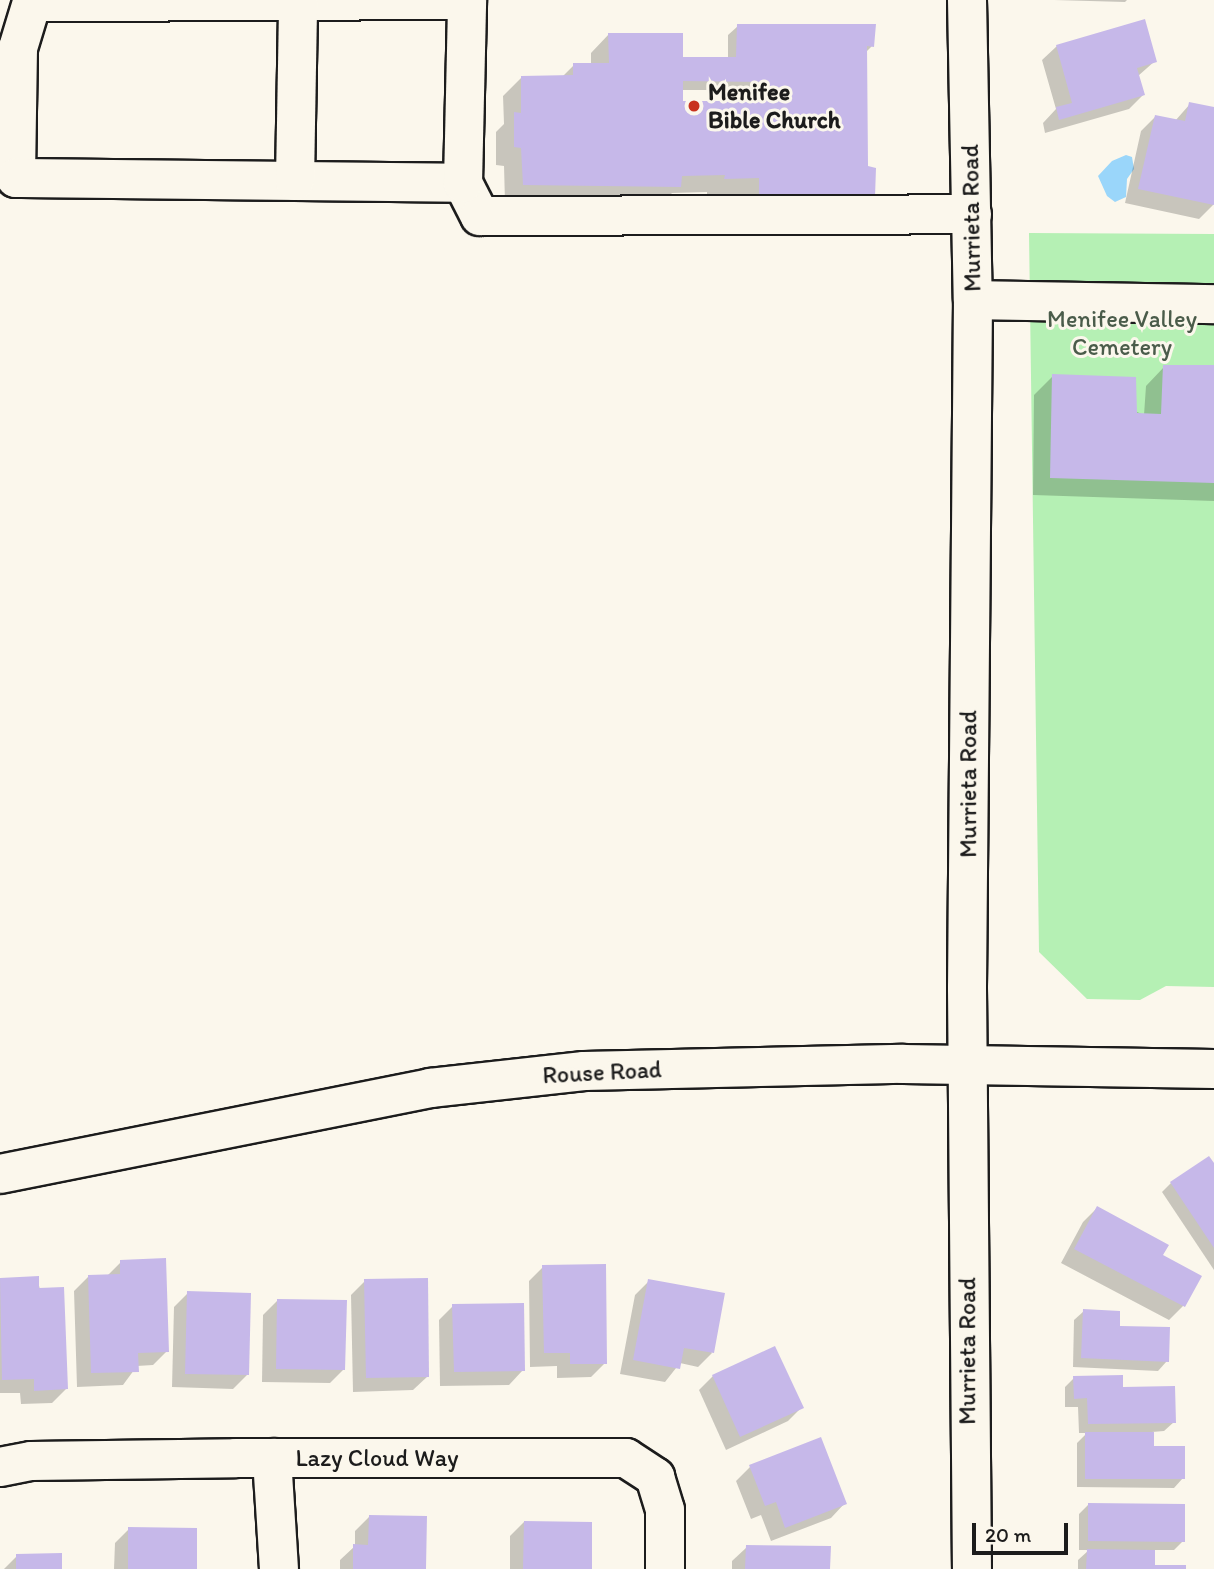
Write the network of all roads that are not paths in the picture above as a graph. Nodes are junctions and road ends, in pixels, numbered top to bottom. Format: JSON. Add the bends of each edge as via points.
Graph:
{"nodes":[{"id":1,"x":456,"y":0,"type":"edge"},
{"id":2,"x":467,"y":0,"type":"edge"},
{"id":3,"x":967,"y":0,"type":"edge"},
{"id":4,"x":298,"y":1,"type":"edge"},
{"id":5,"x":295,"y":181,"type":"junction"},
{"id":6,"x":463,"y":183,"type":"junction"},
{"id":7,"x":972,"y":214,"type":"junction"},
{"id":8,"x":973,"y":300,"type":"junction"},
{"id":9,"x":1214,"y":304,"type":"edge"},
{"id":10,"x":967,"y":1065,"type":"junction"},
{"id":11,"x":1214,"y":1069,"type":"edge"},
{"id":12,"x":0,"y":1174,"type":"edge"},
{"id":13,"x":272,"y":1458,"type":"junction"},
{"id":14,"x":0,"y":1467,"type":"edge"},
{"id":15,"x":279,"y":1569,"type":"edge"},
{"id":16,"x":665,"y":1569,"type":"edge"},
{"id":17,"x":972,"y":1569,"type":"edge"}],
"edges":[{"from":1,"to":4,"type":"street"},
{"from":2,"to":6,"type":"street"},
{"from":3,"to":7,"type":"street","name":"Murrieta Road"},
{"from":4,"to":5,"type":"street"},
{"from":4,"to":5,"type":"street","via":[[32,2],[18,48],[16,178]]},
{"from":5,"to":6,"type":"street"},
{"from":6,"to":7,"type":"street","via":[[480,216]]},
{"from":7,"to":8,"type":"street","name":"Murrieta Road"},
{"from":8,"to":9,"type":"street"},
{"from":8,"to":10,"type":"street","name":"Murrieta Road"},
{"from":10,"to":11,"type":"street","name":"Rouse Road"},
{"from":10,"to":12,"type":"street","name":"Rouse Road","via":[[684,1068],[517,1077],[430,1088]]},
{"from":10,"to":17,"type":"street","name":"Murrieta Road"},
{"from":13,"to":14,"type":"street","name":"Lazy Cloud Way","via":[[31,1461]]},
{"from":13,"to":15,"type":"street"},
{"from":13,"to":16,"type":"street","name":"Lazy Cloud Way","via":[[626,1458],[655,1476],[665,1510]]}]}
